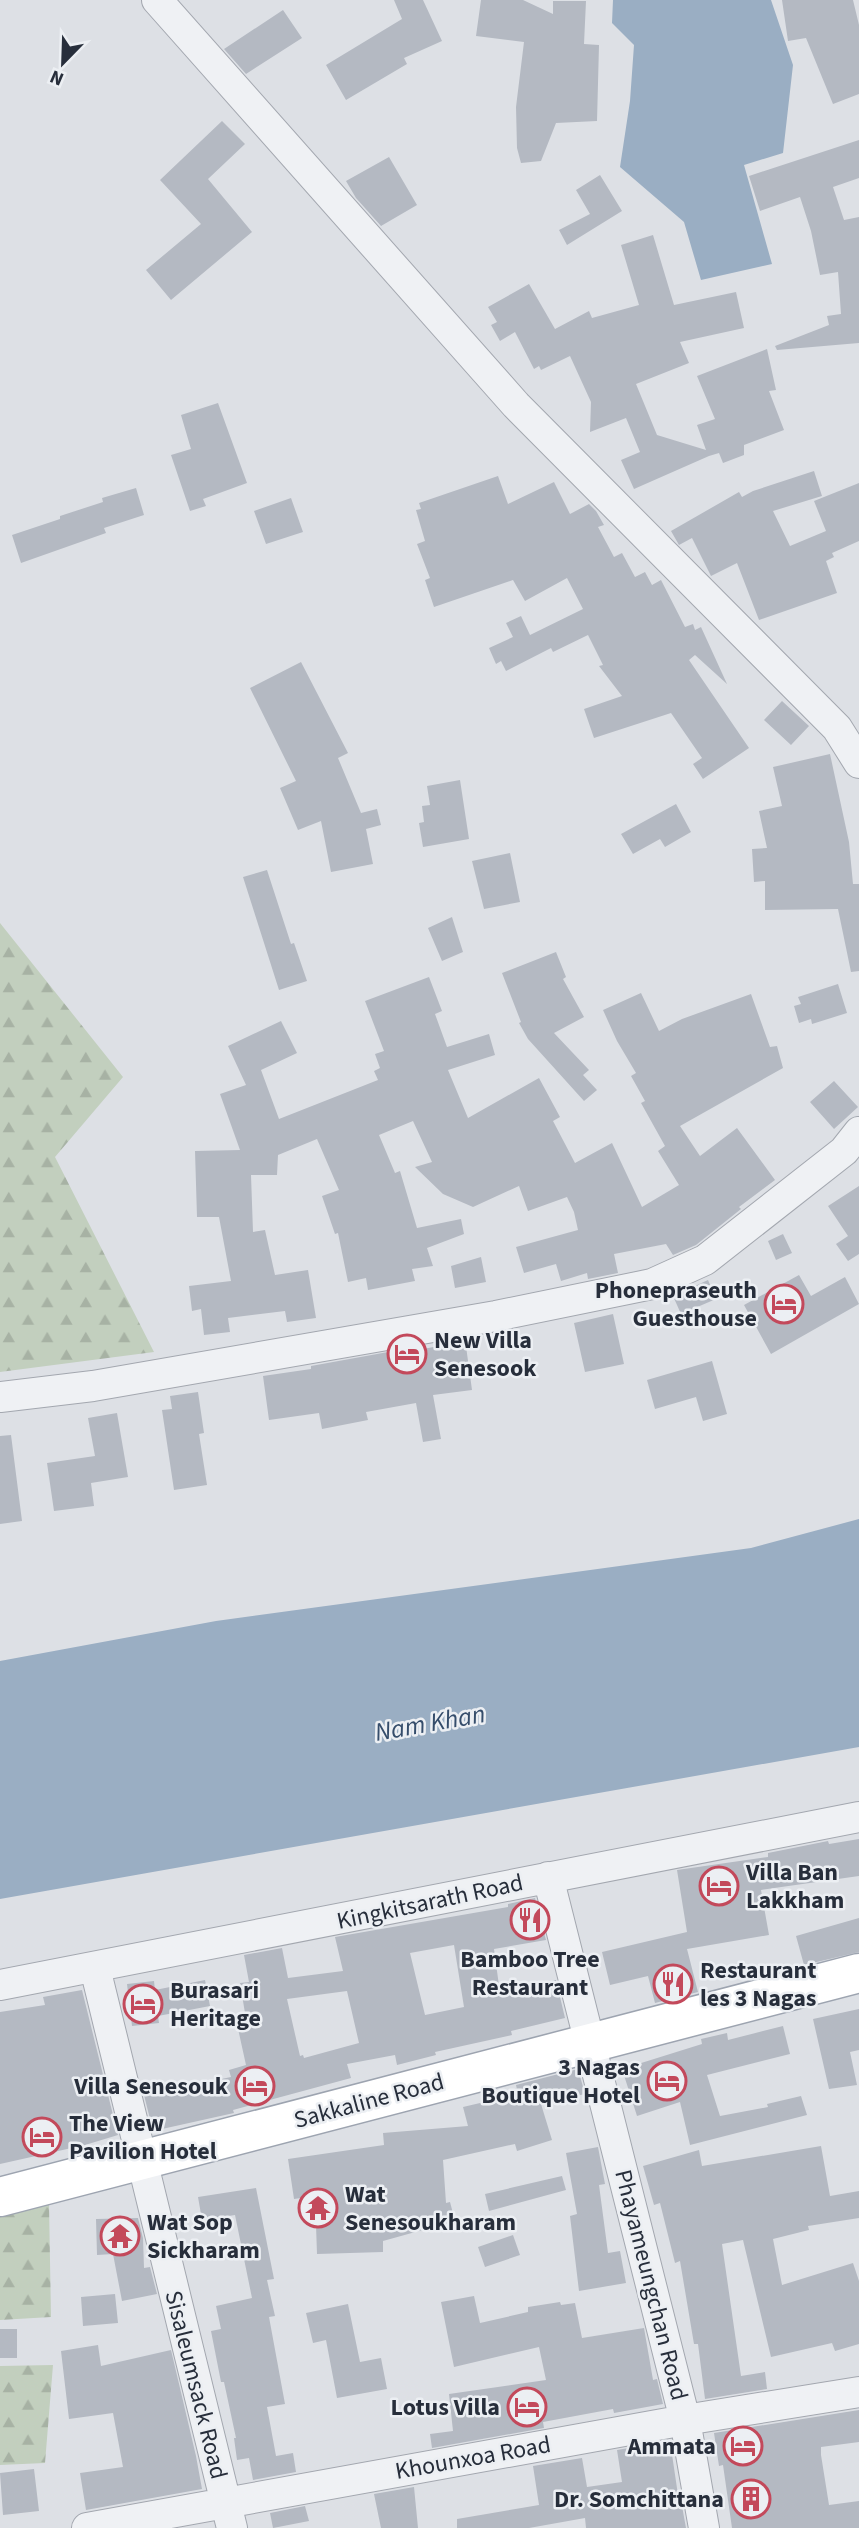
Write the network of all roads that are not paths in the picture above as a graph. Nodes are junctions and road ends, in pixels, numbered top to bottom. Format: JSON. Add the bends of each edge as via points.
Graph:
{"nodes":[{"id":1,"x":158,"y":0,"type":"edge"},
{"id":2,"x":859,"y":763,"type":"edge"},
{"id":3,"x":859,"y":1132,"type":"edge"},
{"id":4,"x":0,"y":1397,"type":"edge"},
{"id":5,"x":859,"y":1817,"type":"edge"},
{"id":6,"x":548,"y":1877,"type":"junction"},
{"id":7,"x":95,"y":1968,"type":"junction"},
{"id":8,"x":859,"y":1973,"type":"edge"},
{"id":9,"x":0,"y":1986,"type":"edge"},
{"id":10,"x":591,"y":2043,"type":"junction"},
{"id":11,"x":141,"y":2160,"type":"junction"},
{"id":12,"x":0,"y":2197,"type":"edge"},
{"id":13,"x":859,"y":2392,"type":"edge"},
{"id":14,"x":685,"y":2420,"type":"junction"},
{"id":15,"x":229,"y":2516,"type":"edge"},
{"id":16,"x":87,"y":2528,"type":"edge"},
{"id":17,"x":704,"y":2528,"type":"edge"}],
"edges":[{"from":1,"to":2,"type":"street","via":[[516,405],[837,728]]},
{"from":3,"to":4,"type":"street","via":[[844,1151],[705,1260],[652,1284],[93,1386]]},
{"from":5,"to":6,"type":"street","name":"Kingkitsarath Road"},
{"from":6,"to":7,"type":"street","name":"Kingkitsarath Road"},
{"from":6,"to":10,"type":"street","name":"Phayameungchan Road"},
{"from":7,"to":9,"type":"street","name":"Kingkitsarath Road"},
{"from":7,"to":11,"type":"street","name":"Sisaleumsack Road"},
{"from":8,"to":10,"type":"main road","name":"Sakkaline Road"},
{"from":10,"to":11,"type":"main road","name":"Sakkaline Road"},
{"from":10,"to":14,"type":"street","name":"Phayameungchan Road"},
{"from":11,"to":12,"type":"main road","name":"Sakkaline Road"},
{"from":11,"to":15,"type":"street","name":"Sisaleumsack Road"},
{"from":13,"to":14,"type":"street","name":"Khounxoa Road"},
{"from":14,"to":15,"type":"street","name":"Khounxoa Road"},
{"from":14,"to":17,"type":"street","name":"Phayameungchan Road"},
{"from":15,"to":16,"type":"street","name":"Khounxoa Road"}]}
